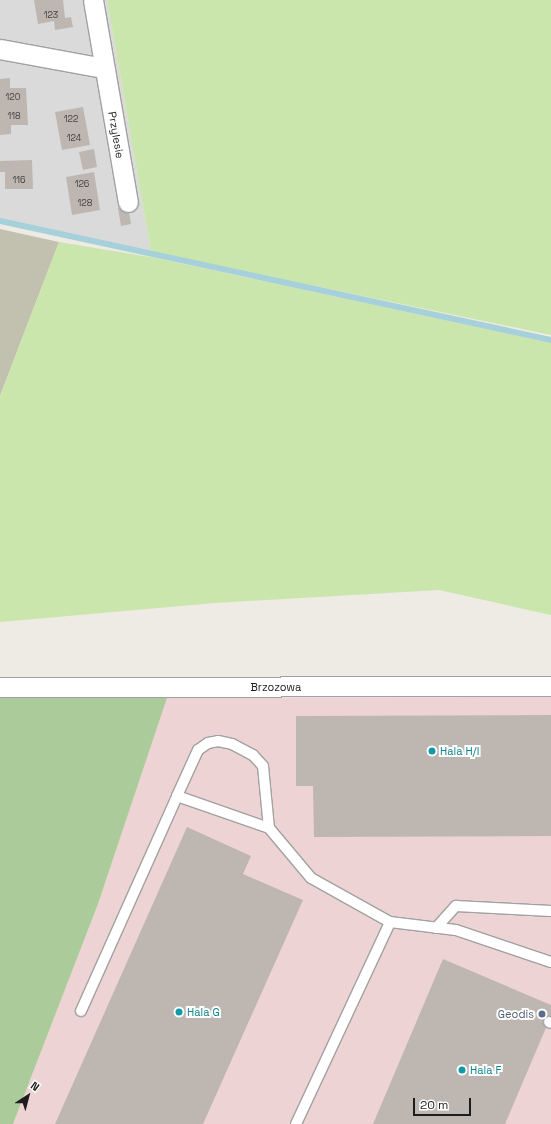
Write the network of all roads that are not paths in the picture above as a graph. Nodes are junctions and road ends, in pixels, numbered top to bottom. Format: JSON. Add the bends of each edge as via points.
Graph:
{"nodes":[{"id":1,"x":93,"y":0,"type":"edge"},
{"id":2,"x":0,"y":49,"type":"edge"},
{"id":3,"x":104,"y":68,"type":"junction"},
{"id":4,"x":128,"y":202,"type":"dead end"},
{"id":5,"x":551,"y":686,"type":"edge"},
{"id":6,"x":0,"y":687,"type":"edge"},
{"id":7,"x":177,"y":796,"type":"junction"},
{"id":8,"x":269,"y":828,"type":"junction"},
{"id":9,"x":551,"y":911,"type":"edge"},
{"id":10,"x":390,"y":922,"type":"junction"},
{"id":11,"x":436,"y":928,"type":"junction"},
{"id":12,"x":551,"y":962,"type":"edge"},
{"id":13,"x":82,"y":1011,"type":"dead end"},
{"id":14,"x":296,"y":1124,"type":"edge"}],
"edges":[{"from":1,"to":3,"type":"street","name":"Przylesie"},
{"from":2,"to":3,"type":"street"},
{"from":3,"to":4,"type":"street","name":"Przylesie"},
{"from":5,"to":6,"type":"street","name":"Brzozowa"},
{"from":7,"to":8,"type":"lane"},
{"from":7,"to":8,"type":"lane","via":[[198,750],[218,741],[232,744],[254,755],[263,766]]},
{"from":7,"to":13,"type":"lane"},
{"from":8,"to":10,"type":"lane","via":[[311,878]]},
{"from":9,"to":11,"type":"lane","via":[[456,906]]},
{"from":10,"to":11,"type":"lane"},
{"from":10,"to":14,"type":"lane"},
{"from":11,"to":12,"type":"lane","via":[[456,930]]}]}
